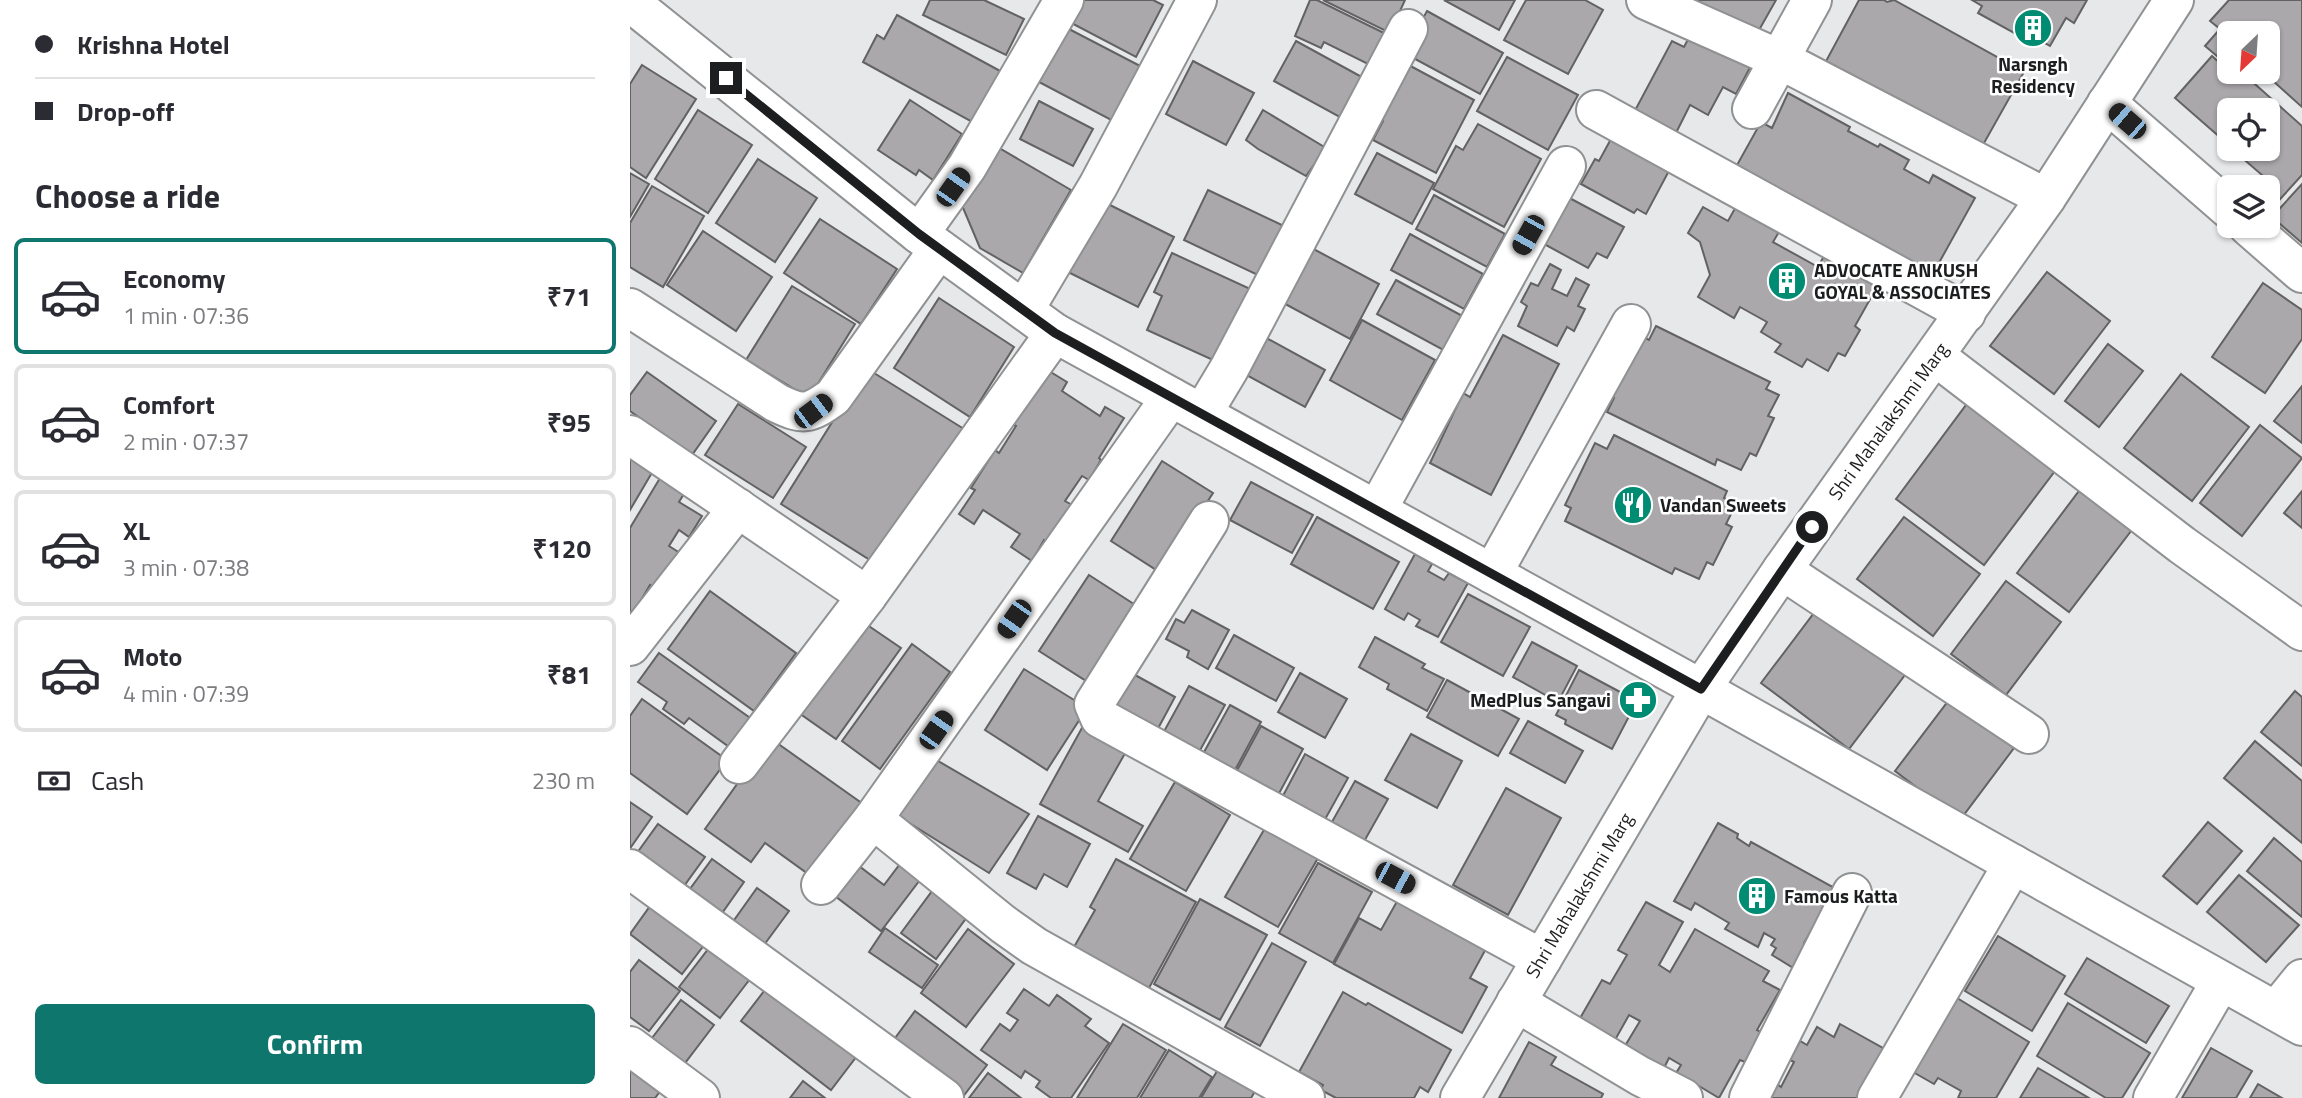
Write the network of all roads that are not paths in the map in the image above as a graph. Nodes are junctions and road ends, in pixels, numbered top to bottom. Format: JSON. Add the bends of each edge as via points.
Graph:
{"nodes":[{"id":1,"x":1064,"y":0,"type":"edge"},
{"id":2,"x":1197,"y":0,"type":"edge"},
{"id":3,"x":1646,"y":0,"type":"edge"},
{"id":4,"x":1812,"y":0,"type":"edge"},
{"id":5,"x":2174,"y":0,"type":"edge"},
{"id":6,"x":630,"y":2,"type":"edge"},
{"id":7,"x":1408,"y":29,"type":"dead end"},
{"id":8,"x":1779,"y":59,"type":"junction"},
{"id":9,"x":2107,"y":103,"type":"junction"},
{"id":10,"x":1752,"y":109,"type":"dead end"},
{"id":11,"x":1596,"y":110,"type":"dead end"},
{"id":12,"x":1566,"y":166,"type":"dead end"},
{"id":13,"x":2046,"y":198,"type":"junction"},
{"id":14,"x":2217,"y":199,"type":"edge"},
{"id":15,"x":2262,"y":238,"type":"edge"},
{"id":16,"x":929,"y":242,"type":"junction"},
{"id":17,"x":2302,"y":273,"type":"edge"},
{"id":18,"x":630,"y":308,"type":"edge"},
{"id":19,"x":1024,"y":310,"type":"junction"},
{"id":20,"x":1966,"y":313,"type":"junction"},
{"id":21,"x":1631,"y":324,"type":"dead end"},
{"id":22,"x":1055,"y":333,"type":"junction"},
{"id":23,"x":1935,"y":356,"type":"junction"},
{"id":24,"x":1187,"y":406,"type":"junction"},
{"id":25,"x":630,"y":435,"type":"edge"},
{"id":26,"x":738,"y":508,"type":"junction"},
{"id":27,"x":1377,"y":510,"type":"junction"},
{"id":28,"x":1209,"y":521,"type":"dead end"},
{"id":29,"x":1782,"y":570,"type":"junction"},
{"id":30,"x":1492,"y":574,"type":"junction"},
{"id":31,"x":867,"y":596,"type":"junction"},
{"id":32,"x":2302,"y":631,"type":"edge"},
{"id":33,"x":630,"y":646,"type":"edge"},
{"id":34,"x":1701,"y":689,"type":"junction"},
{"id":35,"x":2029,"y":734,"type":"dead end"},
{"id":36,"x":739,"y":764,"type":"dead end"},
{"id":37,"x":873,"y":819,"type":"junction"},
{"id":38,"x":2013,"y":864,"type":"junction"},
{"id":39,"x":630,"y":869,"type":"edge"},
{"id":40,"x":821,"y":885,"type":"dead end"},
{"id":41,"x":1852,"y":893,"type":"dead end"},
{"id":42,"x":1542,"y":958,"type":"junction"},
{"id":43,"x":2302,"y":979,"type":"edge"},
{"id":44,"x":2221,"y":981,"type":"junction"},
{"id":45,"x":1516,"y":1002,"type":"junction"},
{"id":46,"x":2289,"y":1019,"type":"edge"},
{"id":47,"x":630,"y":1046,"type":"edge"},
{"id":48,"x":1634,"y":1087,"type":"edge"},
{"id":49,"x":700,"y":1098,"type":"edge"},
{"id":50,"x":944,"y":1098,"type":"edge"},
{"id":51,"x":1305,"y":1098,"type":"edge"},
{"id":52,"x":1460,"y":1098,"type":"edge"},
{"id":53,"x":1683,"y":1098,"type":"edge"},
{"id":54,"x":1749,"y":1098,"type":"edge"},
{"id":55,"x":1877,"y":1098,"type":"edge"},
{"id":56,"x":2153,"y":1098,"type":"edge"}],
"edges":[{"from":1,"to":16,"type":"street","via":[[967,166]]},
{"from":2,"to":19,"type":"street","via":[[1098,186]]},
{"from":3,"to":8,"type":"street"},
{"from":4,"to":8,"type":"street"},
{"from":5,"to":9,"type":"street","name":"Shri Mahalakshmi Marg"},
{"from":6,"to":16,"type":"street"},
{"from":7,"to":24,"type":"street","via":[[1229,369]]},
{"from":8,"to":10,"type":"street"},
{"from":8,"to":13,"type":"street"},
{"from":9,"to":13,"type":"street","name":"Shri Mahalakshmi Marg"},
{"from":9,"to":14,"type":"street"},
{"from":11,"to":20,"type":"street"},
{"from":12,"to":27,"type":"street"},
{"from":13,"to":20,"type":"street","name":"Shri Mahalakshmi Marg"},
{"from":15,"to":17,"type":"street"},
{"from":16,"to":18,"type":"street","via":[[833,397],[813,411],[793,411],[777,403]]},
{"from":16,"to":19,"type":"street"},
{"from":19,"to":22,"type":"street"},
{"from":20,"to":23,"type":"street","name":"Shri Mahalakshmi Marg"},
{"from":21,"to":30,"type":"street"},
{"from":22,"to":24,"type":"street"},
{"from":22,"to":31,"type":"street"},
{"from":23,"to":29,"type":"street","name":"Shri Mahalakshmi Marg"},
{"from":23,"to":32,"type":"street"},
{"from":24,"to":27,"type":"street"},
{"from":24,"to":37,"type":"street"},
{"from":25,"to":26,"type":"street"},
{"from":26,"to":31,"type":"street"},
{"from":26,"to":33,"type":"street"},
{"from":27,"to":30,"type":"street"},
{"from":28,"to":42,"type":"street","via":[[1094,704],[1100,718]]},
{"from":29,"to":34,"type":"street","name":"Shri Mahalakshmi Marg"},
{"from":29,"to":35,"type":"street"},
{"from":30,"to":34,"type":"street"},
{"from":31,"to":36,"type":"street"},
{"from":34,"to":38,"type":"street"},
{"from":34,"to":42,"type":"street","name":"Shri Mahalakshmi Marg"},
{"from":37,"to":40,"type":"street"},
{"from":37,"to":51,"type":"street","via":[[1034,946]]},
{"from":38,"to":44,"type":"street"},
{"from":38,"to":55,"type":"street"},
{"from":39,"to":50,"type":"street"},
{"from":41,"to":54,"type":"street"},
{"from":42,"to":45,"type":"street","name":"Shri Mahalakshmi Marg"},
{"from":43,"to":46,"type":"street"},
{"from":44,"to":46,"type":"street"},
{"from":44,"to":56,"type":"street"},
{"from":45,"to":48,"type":"street"},
{"from":45,"to":52,"type":"street","name":"Shri Mahalakshmi Marg"},
{"from":47,"to":49,"type":"street"},
{"from":48,"to":53,"type":"street"}]}
